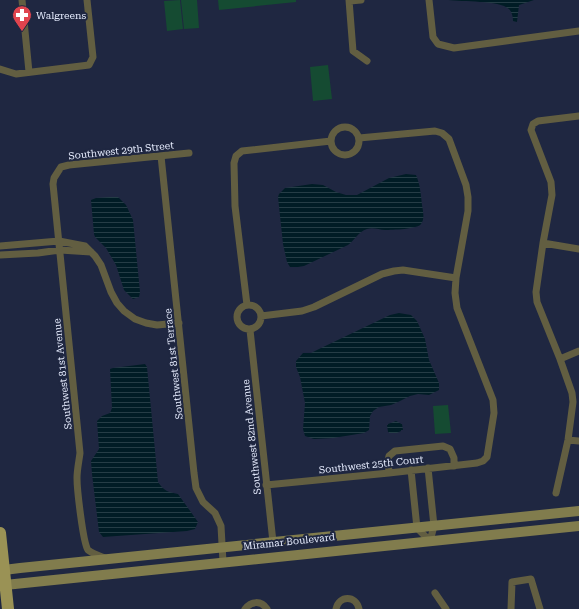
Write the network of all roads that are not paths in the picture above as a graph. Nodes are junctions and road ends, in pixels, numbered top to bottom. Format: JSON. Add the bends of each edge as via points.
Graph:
{"nodes":[{"id":1,"x":22,"y":0,"type":"edge"},
{"id":2,"x":87,"y":0,"type":"edge"},
{"id":3,"x":361,"y":0,"type":"edge"},
{"id":4,"x":429,"y":0,"type":"edge"},
{"id":5,"x":350,"y":1,"type":"edge"},
{"id":6,"x":579,"y":31,"type":"edge"},
{"id":7,"x":367,"y":61,"type":"dead end"},
{"id":8,"x":0,"y":69,"type":"edge"},
{"id":9,"x":29,"y":72,"type":"junction"},
{"id":10,"x":579,"y":116,"type":"edge"},
{"id":11,"x":359,"y":138,"type":"junction"},
{"id":12,"x":331,"y":141,"type":"junction"},
{"id":13,"x":189,"y":153,"type":"dead end"},
{"id":14,"x":161,"y":156,"type":"junction"},
{"id":15,"x":57,"y":172,"type":"joint"},
{"id":16,"x":59,"y":241,"type":"junction"},
{"id":17,"x":543,"y":243,"type":"junction"},
{"id":18,"x":0,"y":246,"type":"edge"},
{"id":19,"x":579,"y":249,"type":"edge"},
{"id":20,"x":60,"y":250,"type":"junction"},
{"id":21,"x":91,"y":252,"type":"junction"},
{"id":22,"x":0,"y":255,"type":"edge"},
{"id":23,"x":456,"y":278,"type":"junction"},
{"id":24,"x":247,"y":305,"type":"junction"},
{"id":25,"x":261,"y":316,"type":"junction"},
{"id":26,"x":179,"y":323,"type":"junction"},
{"id":27,"x":250,"y":330,"type":"junction"},
{"id":28,"x":579,"y":350,"type":"edge"},
{"id":29,"x":560,"y":358,"type":"junction"},
{"id":30,"x":568,"y":440,"type":"junction"},
{"id":31,"x":579,"y":441,"type":"edge"},
{"id":32,"x":454,"y":466,"type":"junction"},
{"id":33,"x":428,"y":468,"type":"junction"},
{"id":34,"x":411,"y":470,"type":"junction"},
{"id":35,"x":390,"y":473,"type":"junction"},
{"id":36,"x":266,"y":485,"type":"junction"},
{"id":37,"x":556,"y":493,"type":"dead end"},
{"id":38,"x":579,"y":511,"type":"edge"},
{"id":39,"x":434,"y":526,"type":"junction"},
{"id":40,"x":579,"y":526,"type":"edge"},
{"id":41,"x":417,"y":528,"type":"junction"},
{"id":42,"x":0,"y":534,"type":"edge"},
{"id":43,"x":430,"y":541,"type":"junction"},
{"id":44,"x":273,"y":542,"type":"junction"},
{"id":45,"x":222,"y":548,"type":"junction"},
{"id":46,"x":110,"y":559,"type":"junction"},
{"id":47,"x":224,"y":562,"type":"junction"},
{"id":48,"x":2,"y":571,"type":"edge"},
{"id":49,"x":3,"y":584,"type":"edge"},
{"id":50,"x":435,"y":594,"type":"dead end"},
{"id":51,"x":8,"y":609,"type":"edge"},
{"id":52,"x":245,"y":609,"type":"edge"},
{"id":53,"x":267,"y":609,"type":"edge"},
{"id":54,"x":336,"y":609,"type":"edge"},
{"id":55,"x":359,"y":609,"type":"edge"},
{"id":56,"x":446,"y":609,"type":"edge"},
{"id":57,"x":511,"y":609,"type":"edge"},
{"id":58,"x":540,"y":609,"type":"edge"}],
"edges":[{"from":1,"to":9,"type":"street"},
{"from":2,"to":9,"type":"street","via":[[93,58],[89,65]]},
{"from":3,"to":5,"type":"street"},
{"from":4,"to":6,"type":"street","via":[[433,37],[438,44],[454,48]]},
{"from":5,"to":7,"type":"street","via":[[353,51]]},
{"from":8,"to":9,"type":"street","via":[[16,74]]},
{"from":10,"to":17,"type":"street","via":[[538,121],[533,124],[531,130],[551,182],[552,195]]},
{"from":11,"to":12,"type":"street","via":[[355,130],[346,126],[337,129]]},
{"from":11,"to":12,"type":"street","via":[[358,147],[352,154],[347,155],[334,150]]},
{"from":11,"to":23,"type":"street","via":[[435,131],[442,132],[449,139],[468,197],[468,211]]},
{"from":12,"to":24,"type":"street","via":[[242,151],[236,156],[235,206]]},
{"from":13,"to":14,"type":"street","name":"Southwest 29th Street"},
{"from":14,"to":15,"type":"street","name":"Southwest 29th Street","via":[[69,165],[61,167]]},
{"from":14,"to":26,"type":"street","name":"Southwest 81st Terrace"},
{"from":15,"to":16,"type":"street","name":"Southwest 81st Avenue","via":[[53,184]]},
{"from":16,"to":18,"type":"street"},
{"from":16,"to":20,"type":"street","name":"Southwest 81st Avenue"},
{"from":16,"to":21,"type":"street","via":[[85,246]]},
{"from":17,"to":19,"type":"street"},
{"from":17,"to":29,"type":"street","via":[[536,292],[537,302]]},
{"from":20,"to":21,"type":"street"},
{"from":20,"to":22,"type":"street"},
{"from":20,"to":46,"type":"street","name":"Southwest 81st Avenue","via":[[80,453],[77,478],[84,537],[88,549]]},
{"from":21,"to":26,"type":"street","via":[[101,265],[111,292],[124,311],[146,323]]},
{"from":23,"to":25,"type":"street","via":[[403,270],[394,271],[382,274],[314,308]]},
{"from":23,"to":32,"type":"street","name":"Southwest 25th Court","via":[[457,308],[493,400],[494,413],[487,457],[477,463]]},
{"from":24,"to":25,"type":"street","via":[[255,306]]},
{"from":24,"to":27,"type":"street","via":[[240,309],[237,321],[242,327]]},
{"from":25,"to":27,"type":"street","via":[[260,324]]},
{"from":26,"to":45,"type":"street","name":"Southwest 81st Terrace","via":[[196,488],[203,502],[215,513],[221,526]]},
{"from":27,"to":36,"type":"street","name":"Southwest 82nd Avenue"},
{"from":28,"to":29,"type":"street"},
{"from":29,"to":30,"type":"street","via":[[573,402]]},
{"from":30,"to":31,"type":"street"},
{"from":30,"to":37,"type":"street"},
{"from":32,"to":33,"type":"street","name":"Southwest 25th Court"},
{"from":32,"to":35,"type":"street","via":[[450,449],[443,446],[395,451],[388,460]]},
{"from":33,"to":34,"type":"street","name":"Southwest 25th Court"},
{"from":33,"to":39,"type":"street"},
{"from":34,"to":35,"type":"street","name":"Southwest 25th Court"},
{"from":34,"to":41,"type":"street"},
{"from":35,"to":36,"type":"street","name":"Southwest 25th Court"},
{"from":36,"to":44,"type":"street","name":"Southwest 82nd Avenue"},
{"from":38,"to":39,"type":"street","name":"Miramar Boulevard"},
{"from":39,"to":41,"type":"street","name":"Miramar Boulevard"},
{"from":39,"to":43,"type":"street"},
{"from":40,"to":43,"type":"street","name":"Miramar Boulevard"},
{"from":41,"to":43,"type":"street"},
{"from":41,"to":44,"type":"street","name":"Miramar Boulevard"},
{"from":42,"to":48,"type":"main road"},
{"from":43,"to":47,"type":"street","name":"Miramar Boulevard"},
{"from":44,"to":45,"type":"street","name":"Miramar Boulevard"},
{"from":45,"to":46,"type":"street","name":"Miramar Boulevard"},
{"from":45,"to":47,"type":"street","name":"Southwest 81st Terrace"},
{"from":46,"to":48,"type":"street","name":"Miramar Boulevard"},
{"from":47,"to":49,"type":"street","name":"Miramar Boulevard"},
{"from":48,"to":49,"type":"main road"},
{"from":49,"to":51,"type":"main road"},
{"from":50,"to":56,"type":"street"},
{"from":52,"to":53,"type":"street","via":[[254,602]]},
{"from":54,"to":55,"type":"street","via":[[337,604],[347,598],[354,600]]},
{"from":57,"to":58,"type":"street","via":[[512,582],[531,579]]}]}
